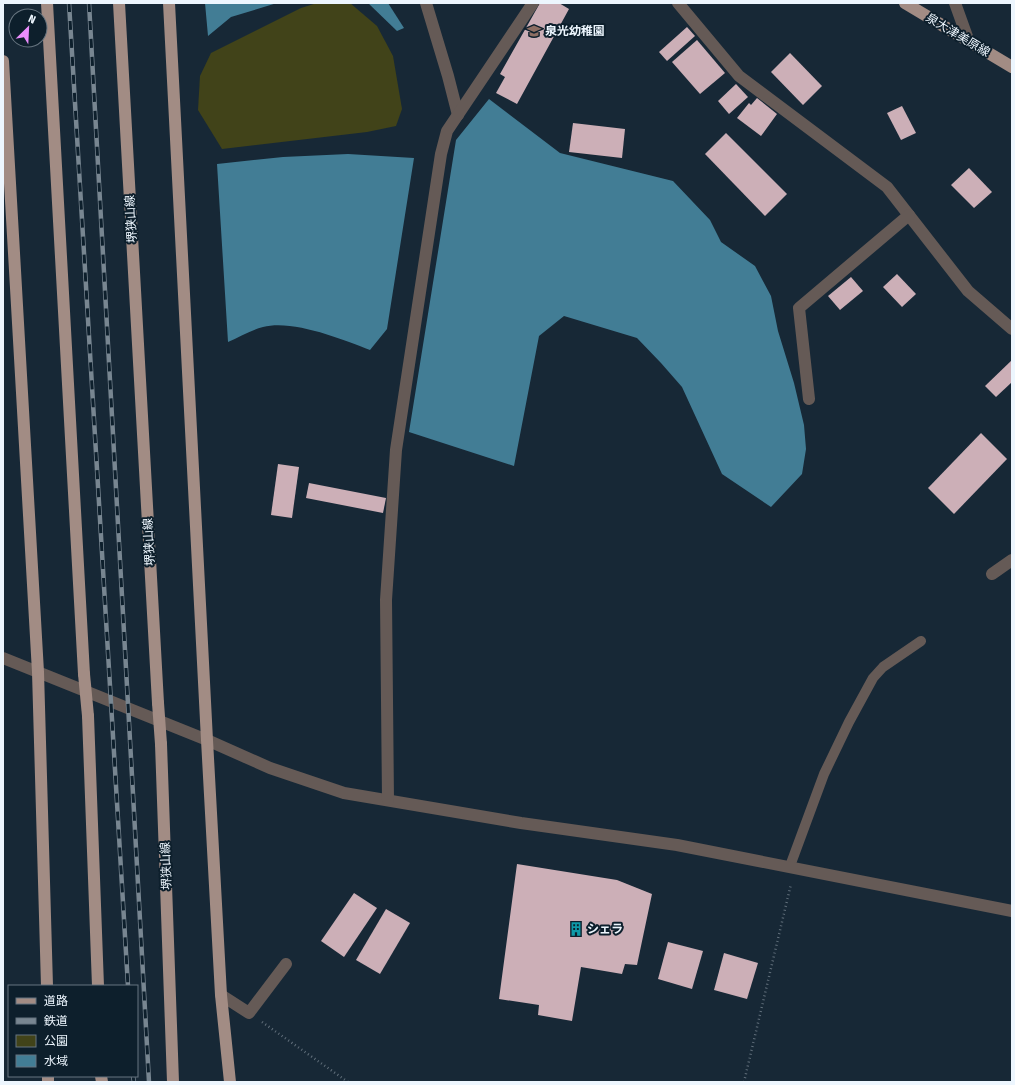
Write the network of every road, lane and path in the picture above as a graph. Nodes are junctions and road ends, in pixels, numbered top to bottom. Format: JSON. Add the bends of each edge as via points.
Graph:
{"nodes":[{"id":1,"x":47,"y":3,"type":"edge"},
{"id":2,"x":119,"y":3,"type":"edge"},
{"id":3,"x":169,"y":3,"type":"edge"},
{"id":4,"x":426,"y":3,"type":"edge"},
{"id":5,"x":533,"y":3,"type":"edge"},
{"id":6,"x":678,"y":3,"type":"edge"},
{"id":7,"x":905,"y":3,"type":"edge"},
{"id":8,"x":955,"y":3,"type":"edge"},
{"id":9,"x":969,"y":42,"type":"junction"},
{"id":10,"x":3,"y":61,"type":"edge"},
{"id":11,"x":1012,"y":67,"type":"edge"},
{"id":12,"x":458,"y":115,"type":"junction"},
{"id":13,"x":909,"y":215,"type":"junction"},
{"id":14,"x":1012,"y":329,"type":"edge"},
{"id":15,"x":809,"y":399,"type":"dead end"},
{"id":16,"x":1012,"y":560,"type":"edge"},
{"id":17,"x":992,"y":574,"type":"dead end"},
{"id":18,"x":921,"y":641,"type":"dead end"},
{"id":19,"x":3,"y":658,"type":"edge"},
{"id":20,"x":38,"y":672,"type":"junction"},
{"id":21,"x":207,"y":740,"type":"junction"},
{"id":22,"x":388,"y":800,"type":"junction"},
{"id":23,"x":793,"y":867,"type":"junction"},
{"id":24,"x":1012,"y":911,"type":"edge"},
{"id":25,"x":286,"y":964,"type":"dead end"},
{"id":26,"x":47,"y":985,"type":"edge"},
{"id":27,"x":98,"y":985,"type":"edge"},
{"id":28,"x":222,"y":995,"type":"junction"},
{"id":29,"x":249,"y":1013,"type":"junction"},
{"id":30,"x":174,"y":1082,"type":"edge"},
{"id":31,"x":230,"y":1082,"type":"edge"},
{"id":32,"x":348,"y":1082,"type":"edge"},
{"id":33,"x":744,"y":1082,"type":"edge"}],
"edges":[{"from":1,"to":27,"type":"main road","bridge":true,"via":[[88,716]]},
{"from":2,"to":30,"type":"main road","name":"堺狭山線","bridge":true,"via":[[161,744]]},
{"from":3,"to":21,"type":"main road"},
{"from":4,"to":12,"type":"street"},
{"from":5,"to":12,"type":"street"},
{"from":6,"to":13,"type":"street","via":[[739,76],[888,187]]},
{"from":7,"to":9,"type":"main road","name":"泉大津美原線"},
{"from":8,"to":9,"type":"street"},
{"from":9,"to":11,"type":"main road","name":"泉大津美原線"},
{"from":10,"to":20,"type":"main road"},
{"from":12,"to":22,"type":"street","via":[[447,131],[441,154],[396,450],[386,600]]},
{"from":13,"to":14,"type":"street","via":[[968,291]]},
{"from":13,"to":15,"type":"street","via":[[799,308]]},
{"from":16,"to":17,"type":"street"},
{"from":18,"to":23,"type":"lane","via":[[882,667],[873,678],[824,774]]},
{"from":19,"to":20,"type":"street"},
{"from":20,"to":21,"type":"street"},
{"from":20,"to":26,"type":"main road"},
{"from":21,"to":22,"type":"street","via":[[270,768],[344,793]]},
{"from":21,"to":28,"type":"main road"},
{"from":22,"to":23,"type":"street","via":[[521,823],[677,845]]},
{"from":23,"to":24,"type":"street"},
{"from":23,"to":33,"type":"path"},
{"from":25,"to":29,"type":"street"},
{"from":28,"to":29,"type":"street"},
{"from":28,"to":31,"type":"main road"},
{"from":29,"to":32,"type":"path"}]}
